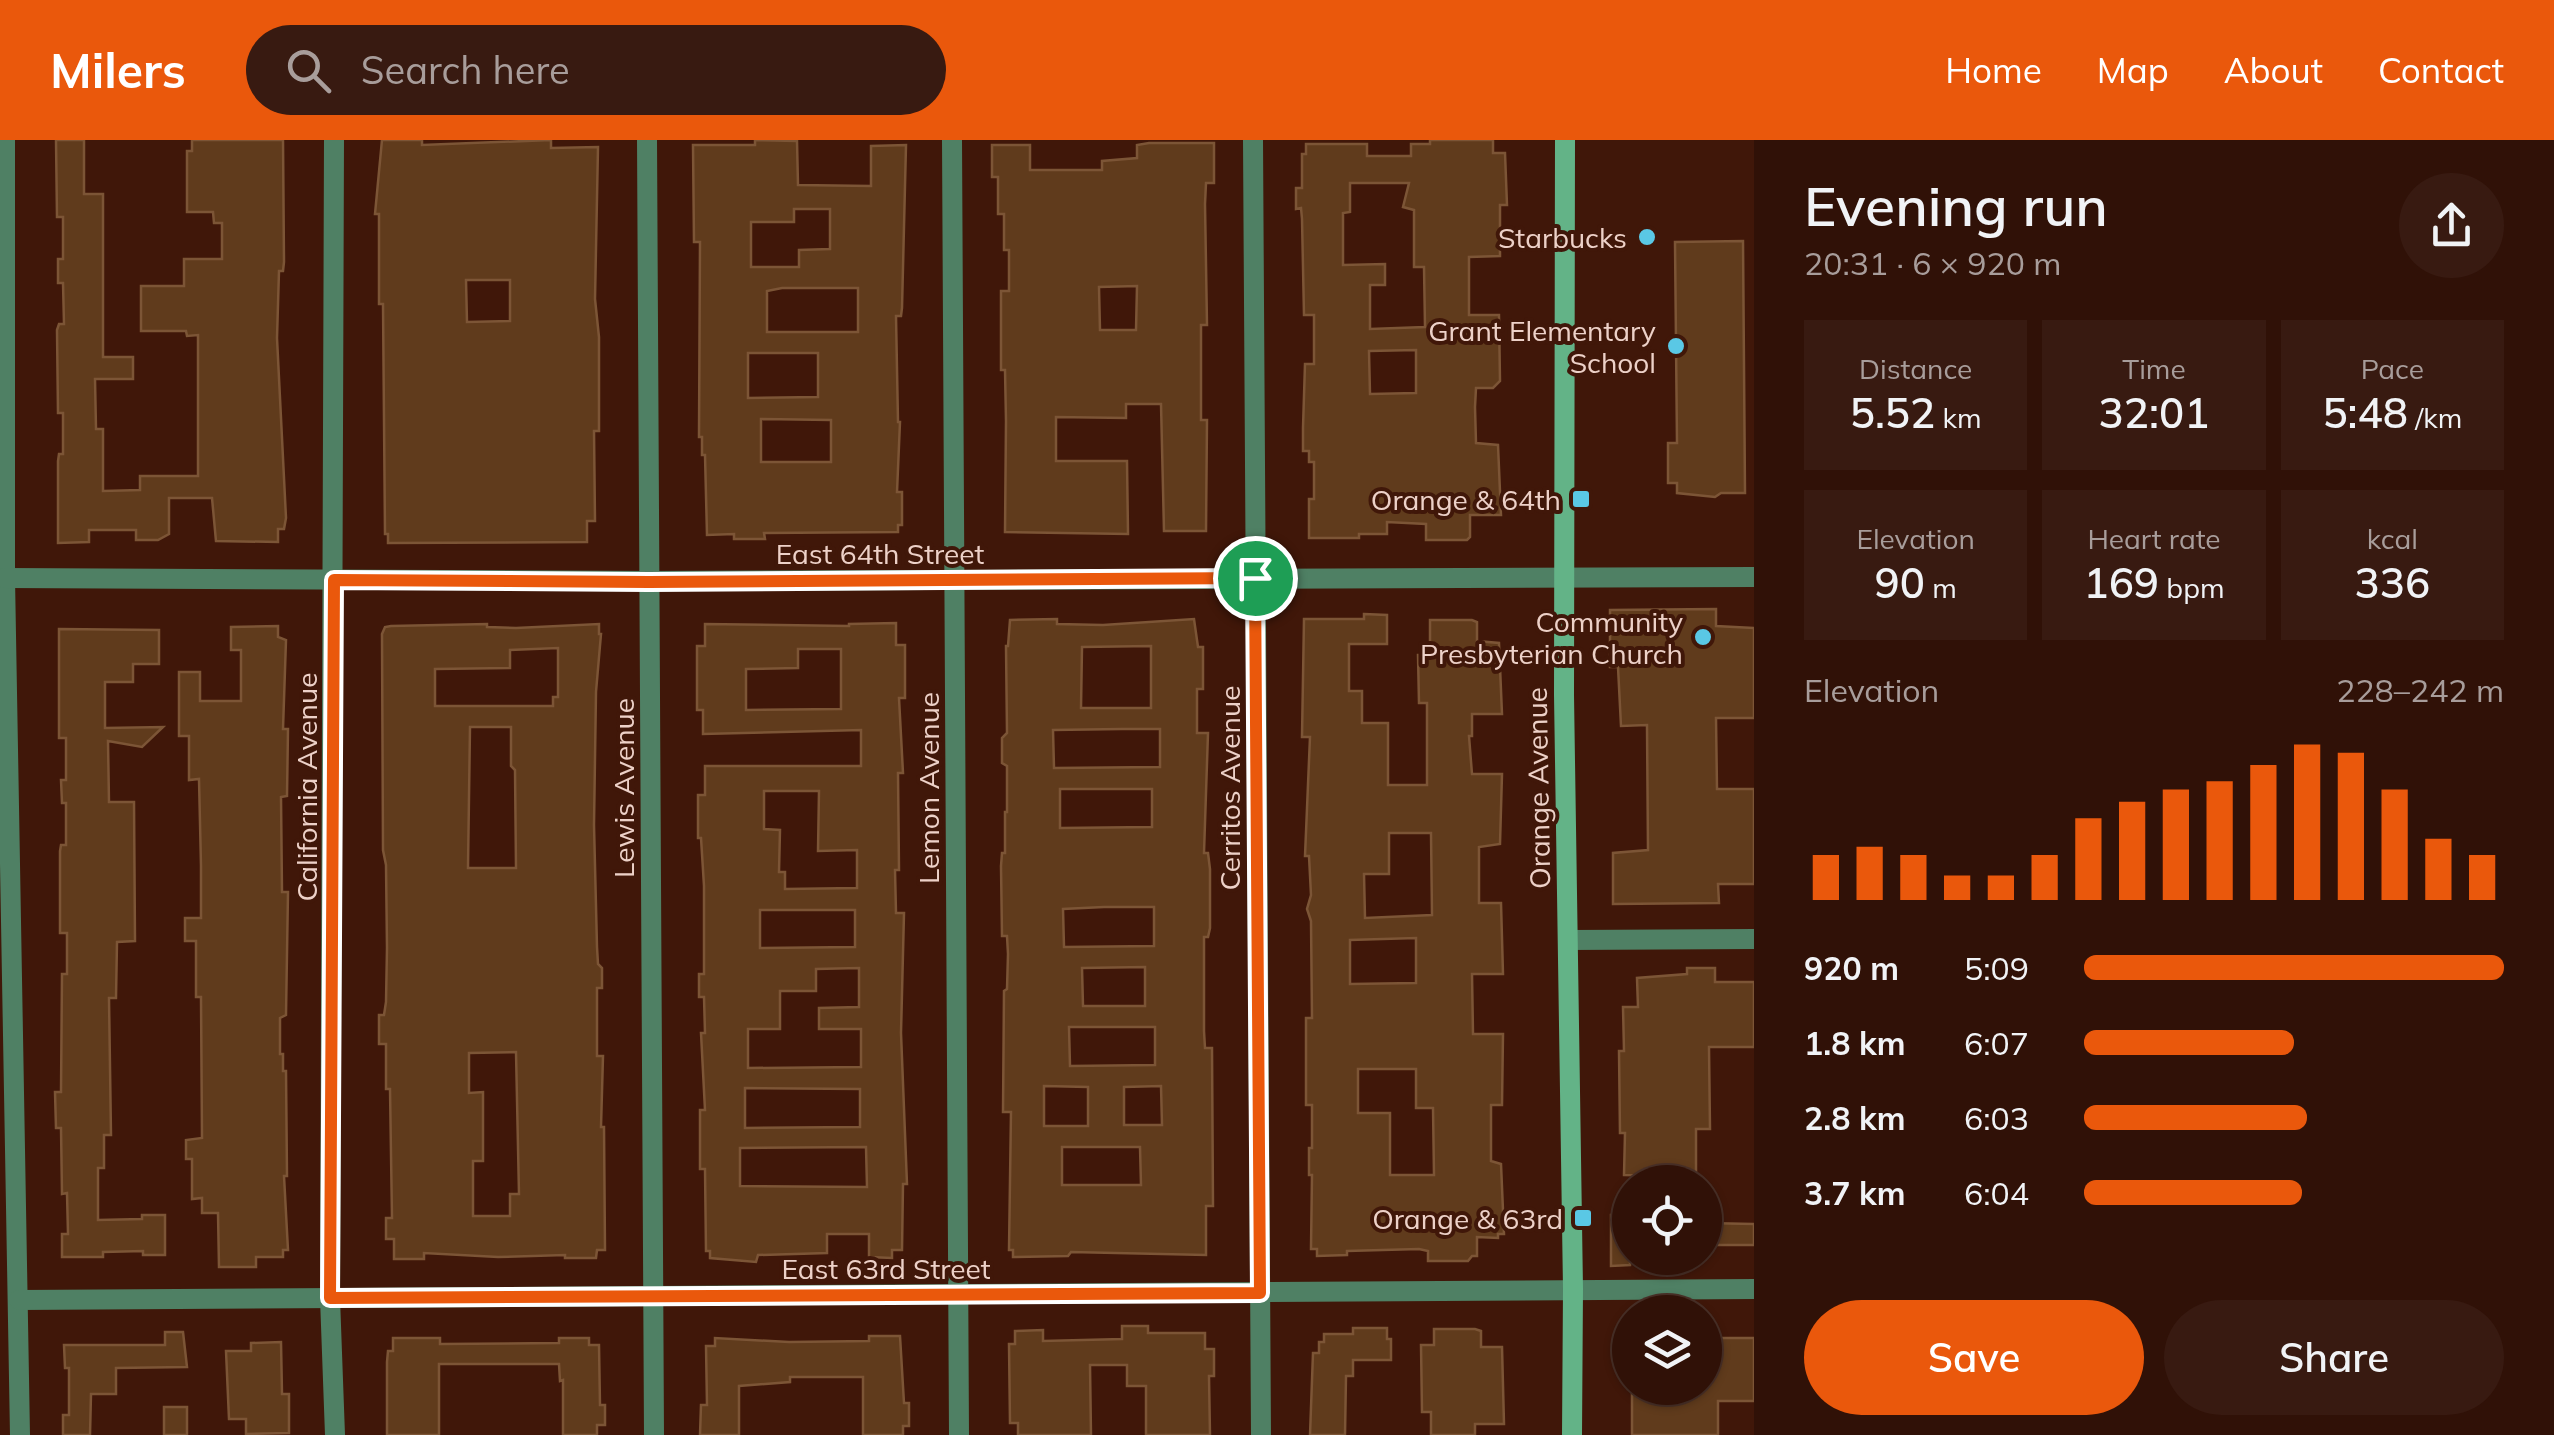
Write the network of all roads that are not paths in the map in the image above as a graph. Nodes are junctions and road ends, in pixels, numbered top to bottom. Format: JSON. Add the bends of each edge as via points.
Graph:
{"nodes":[{"id":1,"x":6,"y":140,"type":"edge"},
{"id":2,"x":334,"y":140,"type":"edge"},
{"id":3,"x":647,"y":140,"type":"edge"},
{"id":4,"x":952,"y":140,"type":"edge"},
{"id":5,"x":1252,"y":140,"type":"edge"},
{"id":6,"x":1566,"y":140,"type":"edge"},
{"id":7,"x":1564,"y":577,"type":"junction"},
{"id":8,"x":1754,"y":577,"type":"edge"},
{"id":9,"x":6,"y":578,"type":"junction"},
{"id":10,"x":1255,"y":578,"type":"junction"},
{"id":11,"x":334,"y":580,"type":"junction"},
{"id":12,"x":954,"y":580,"type":"junction"},
{"id":13,"x":649,"y":582,"type":"junction"},
{"id":14,"x":1754,"y":939,"type":"edge"},
{"id":15,"x":1569,"y":940,"type":"junction"},
{"id":16,"x":1754,"y":1288,"type":"edge"},
{"id":17,"x":1573,"y":1290,"type":"junction"},
{"id":18,"x":1260,"y":1293,"type":"junction"},
{"id":19,"x":958,"y":1294,"type":"junction"},
{"id":20,"x":653,"y":1296,"type":"junction"},
{"id":21,"x":330,"y":1298,"type":"junction"},
{"id":22,"x":19,"y":1300,"type":"junction"},
{"id":23,"x":20,"y":1435,"type":"edge"},
{"id":24,"x":335,"y":1435,"type":"edge"},
{"id":25,"x":654,"y":1435,"type":"edge"},
{"id":26,"x":958,"y":1435,"type":"edge"},
{"id":27,"x":1261,"y":1435,"type":"edge"},
{"id":28,"x":1572,"y":1435,"type":"edge"}],
"edges":[{"from":1,"to":9,"type":"street"},
{"from":2,"to":11,"type":"street","name":"California Avenue"},
{"from":3,"to":13,"type":"street","name":"Lewis Avenue"},
{"from":4,"to":12,"type":"street","name":"Lemon Avenue"},
{"from":5,"to":10,"type":"street","name":"Cerritos Avenue"},
{"from":6,"to":7,"type":"street","name":"Orange Avenue"},
{"from":7,"to":8,"type":"street","name":"East 64th Street"},
{"from":7,"to":10,"type":"street","name":"East 64th Street"},
{"from":7,"to":15,"type":"street","name":"Orange Avenue"},
{"from":9,"to":11,"type":"street","name":"East 64th Street"},
{"from":9,"to":22,"type":"street"},
{"from":10,"to":12,"type":"street","name":"East 64th Street"},
{"from":10,"to":18,"type":"street","name":"Cerritos Avenue"},
{"from":11,"to":13,"type":"street","name":"East 64th Street"},
{"from":11,"to":21,"type":"street","name":"California Avenue"},
{"from":12,"to":13,"type":"street","name":"East 64th Street"},
{"from":12,"to":19,"type":"street","name":"Lemon Avenue"},
{"from":13,"to":20,"type":"street","name":"Lewis Avenue"},
{"from":14,"to":15,"type":"street"},
{"from":15,"to":17,"type":"street","name":"Orange Avenue"},
{"from":16,"to":17,"type":"street","name":"East 63rd Street"},
{"from":17,"to":18,"type":"street","name":"East 63rd Street"},
{"from":17,"to":28,"type":"street","name":"Orange Avenue"},
{"from":18,"to":19,"type":"street","name":"East 63rd Street"},
{"from":18,"to":27,"type":"street","name":"Cerritos Avenue"},
{"from":19,"to":20,"type":"street","name":"East 63rd Street"},
{"from":19,"to":26,"type":"street","name":"Lemon Avenue"},
{"from":20,"to":21,"type":"street","name":"East 63rd Street"},
{"from":20,"to":25,"type":"street","name":"Lewis Avenue"},
{"from":21,"to":22,"type":"street","name":"East 63rd Street"},
{"from":21,"to":24,"type":"street","name":"California Avenue"},
{"from":22,"to":23,"type":"street"}]}
